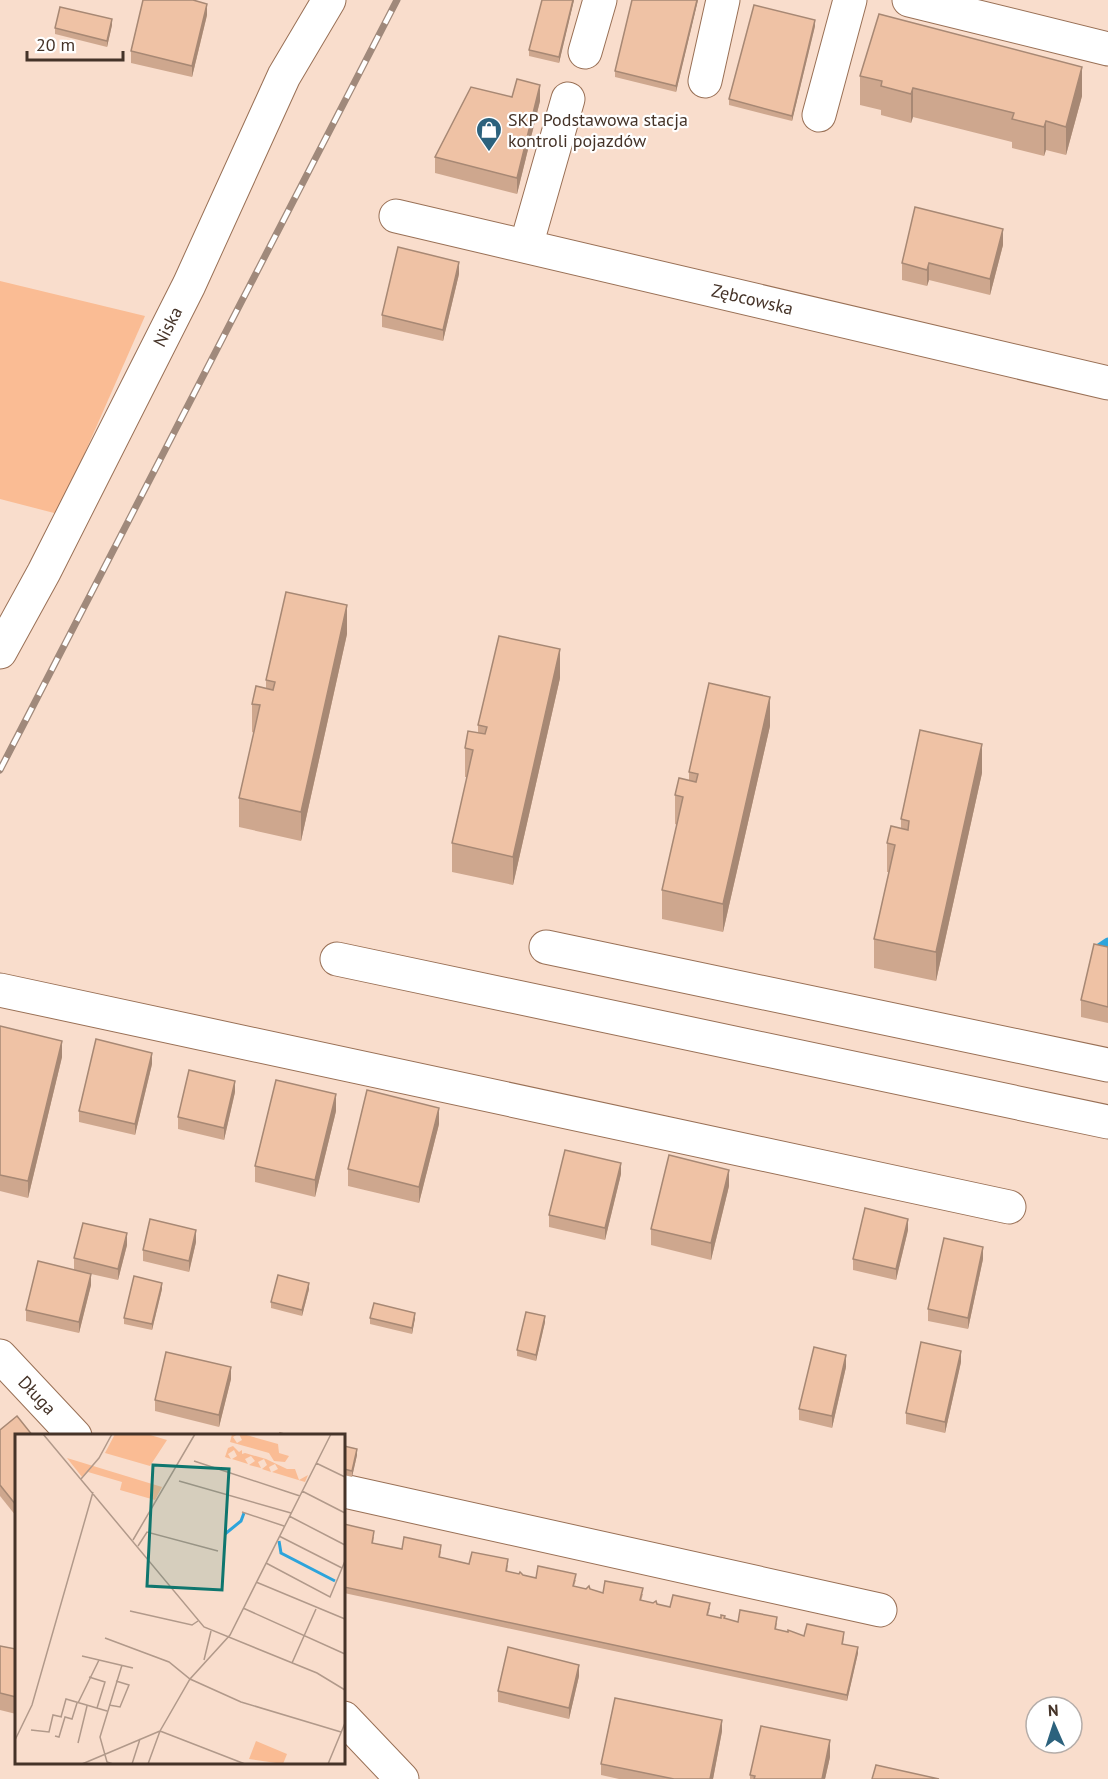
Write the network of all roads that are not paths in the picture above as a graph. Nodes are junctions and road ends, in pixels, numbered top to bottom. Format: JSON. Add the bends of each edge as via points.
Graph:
{"nodes":[{"id":1,"x":329,"y":0,"type":"edge"},
{"id":2,"x":600,"y":0,"type":"edge"},
{"id":3,"x":723,"y":0,"type":"edge"},
{"id":4,"x":850,"y":0,"type":"edge"},
{"id":5,"x":909,"y":0,"type":"edge"},
{"id":6,"x":1108,"y":49,"type":"edge"},
{"id":7,"x":585,"y":52,"type":"dead end"},
{"id":8,"x":705,"y":81,"type":"dead end"},
{"id":9,"x":568,"y":99,"type":"dead end"},
{"id":10,"x":819,"y":115,"type":"dead end"},
{"id":11,"x":396,"y":216,"type":"dead end"},
{"id":12,"x":526,"y":246,"type":"junction"},
{"id":13,"x":1108,"y":383,"type":"edge"},
{"id":14,"x":0,"y":652,"type":"edge"},
{"id":15,"x":546,"y":947,"type":"dead end"},
{"id":16,"x":337,"y":959,"type":"dead end"},
{"id":17,"x":0,"y":990,"type":"edge"},
{"id":18,"x":1108,"y":1065,"type":"edge"},
{"id":19,"x":1108,"y":1122,"type":"edge"},
{"id":20,"x":1009,"y":1207,"type":"dead end"},
{"id":21,"x":0,"y":1356,"type":"edge"},
{"id":22,"x":73,"y":1434,"type":"edge"},
{"id":23,"x":345,"y":1491,"type":"edge"},
{"id":24,"x":880,"y":1610,"type":"dead end"},
{"id":25,"x":345,"y":1719,"type":"edge"},
{"id":26,"x":402,"y":1779,"type":"edge"}],
"edges":[{"from":1,"to":14,"type":"street","name":"Niska","via":[[284,76],[189,285]]},
{"from":2,"to":7,"type":"street"},
{"from":3,"to":8,"type":"street"},
{"from":4,"to":10,"type":"street"},
{"from":5,"to":6,"type":"street"},
{"from":9,"to":12,"type":"street"},
{"from":11,"to":12,"type":"street","name":"Zębcowska"},
{"from":12,"to":13,"type":"street","name":"Zębcowska"},
{"from":15,"to":18,"type":"street"},
{"from":16,"to":19,"type":"street"},
{"from":17,"to":20,"type":"street"},
{"from":21,"to":22,"type":"street","name":"Długa"},
{"from":23,"to":24,"type":"street"},
{"from":25,"to":26,"type":"street"}]}
